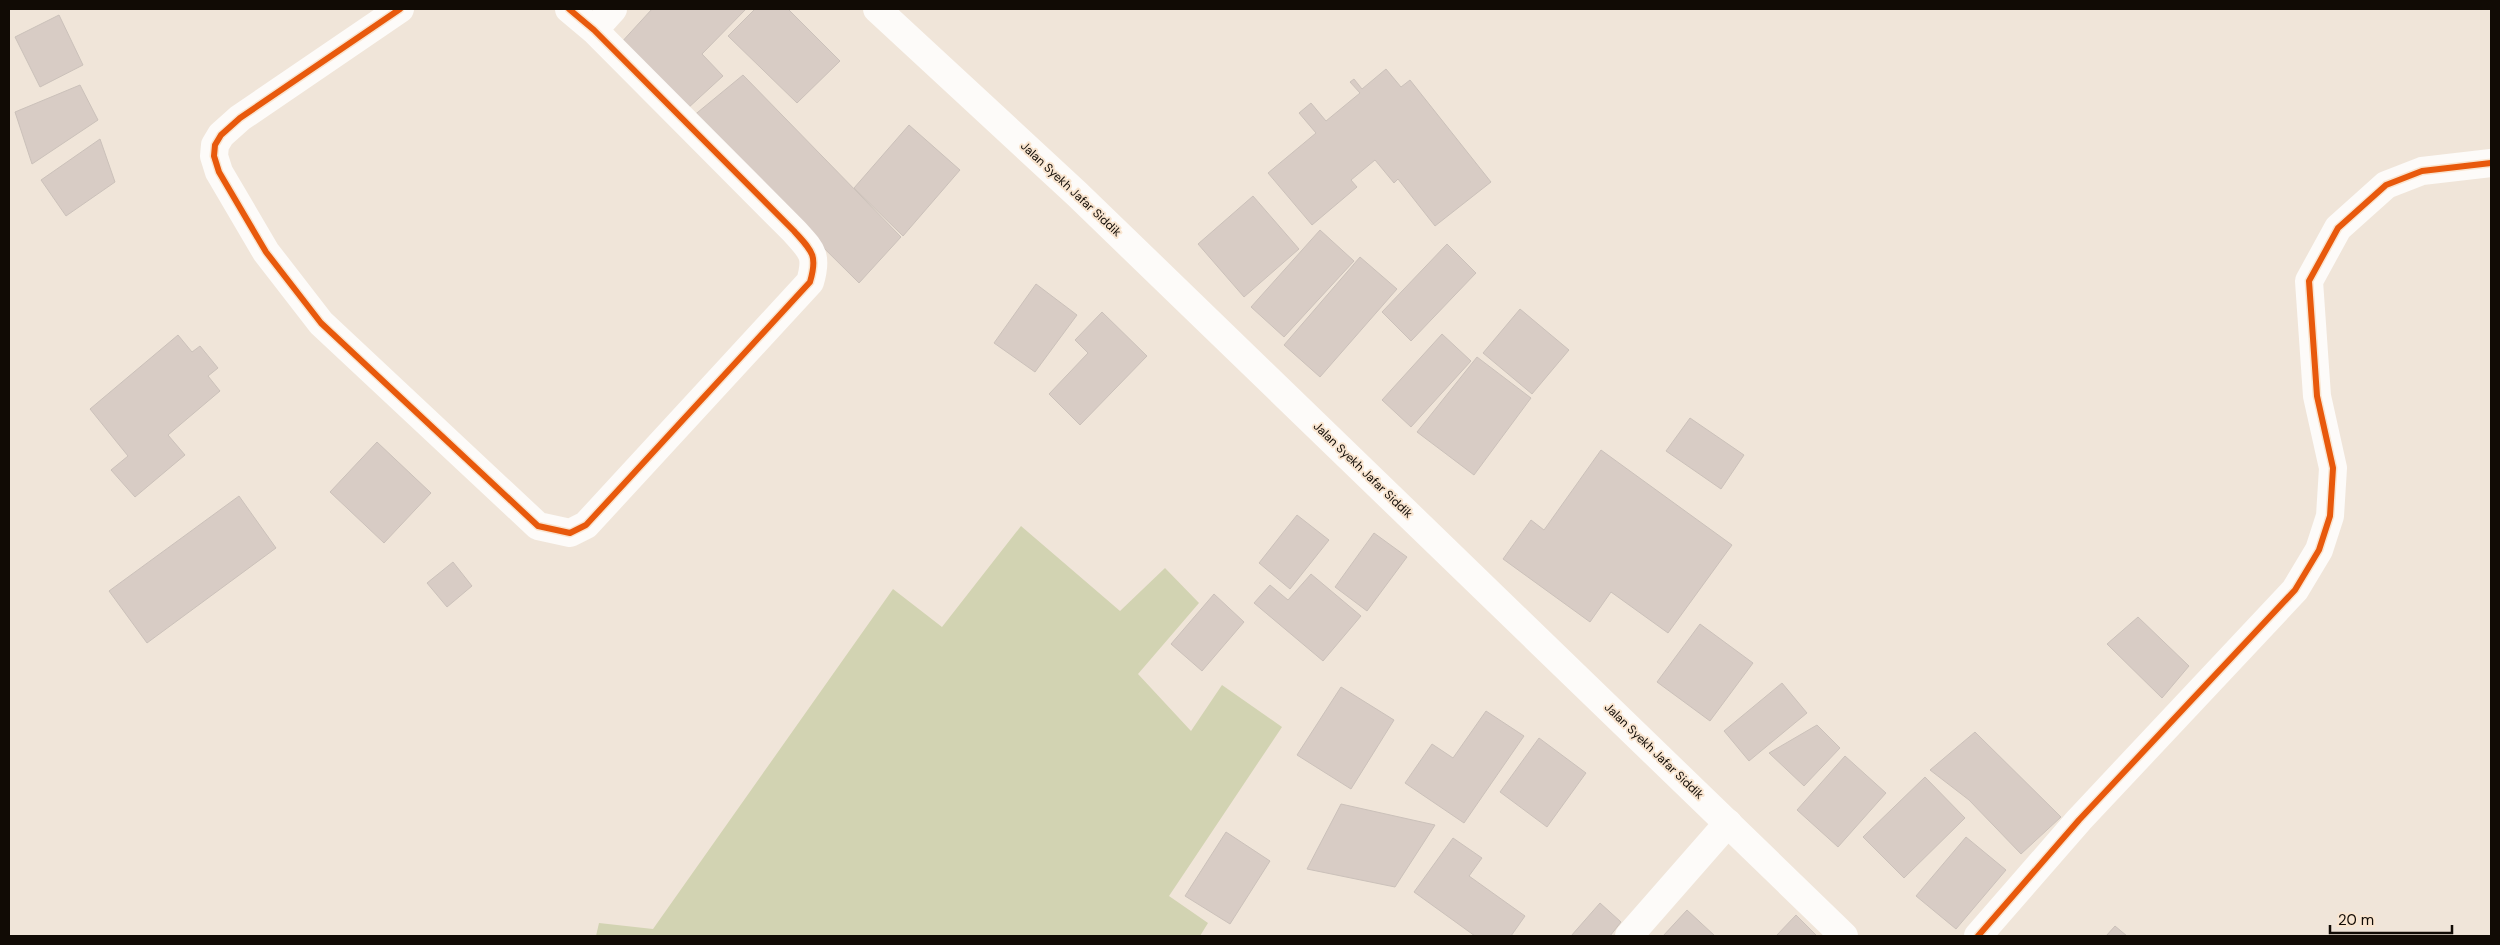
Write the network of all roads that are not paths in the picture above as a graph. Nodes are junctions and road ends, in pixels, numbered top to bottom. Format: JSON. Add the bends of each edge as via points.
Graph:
{"nodes":[{"id":1,"x":400,"y":9,"type":"edge"},
{"id":2,"x":569,"y":9,"type":"edge"},
{"id":3,"x":613,"y":9,"type":"edge"},
{"id":4,"x":877,"y":9,"type":"edge"},
{"id":5,"x":594,"y":30,"type":"junction"},
{"id":6,"x":2491,"y":163,"type":"edge"},
{"id":7,"x":1728,"y":823,"type":"junction"},
{"id":8,"x":1629,"y":936,"type":"edge"},
{"id":9,"x":1844,"y":936,"type":"edge"},
{"id":10,"x":1978,"y":936,"type":"edge"}],
"edges":[{"from":1,"to":5,"type":"street","via":[[240,118],[221,135],[214,156],[219,172],[266,252],[321,323],[538,526],[570,534],[586,524],[810,282],[815,266],[810,250],[794,231]]},
{"from":2,"to":5,"type":"street"},
{"from":3,"to":5,"type":"street"},
{"from":4,"to":7,"type":"street","name":"Jalan Syekh Jafar Siddik","via":[[1077,194]]},
{"from":6,"to":10,"type":"street","via":[[2422,171],[2386,184],[2338,228],[2309,281],[2318,396],[2333,468],[2330,516],[2319,550],[2295,590],[2080,820]]},
{"from":7,"to":8,"type":"street"},
{"from":7,"to":9,"type":"street","name":"Jalan Syekh Jafar Siddik"}]}
